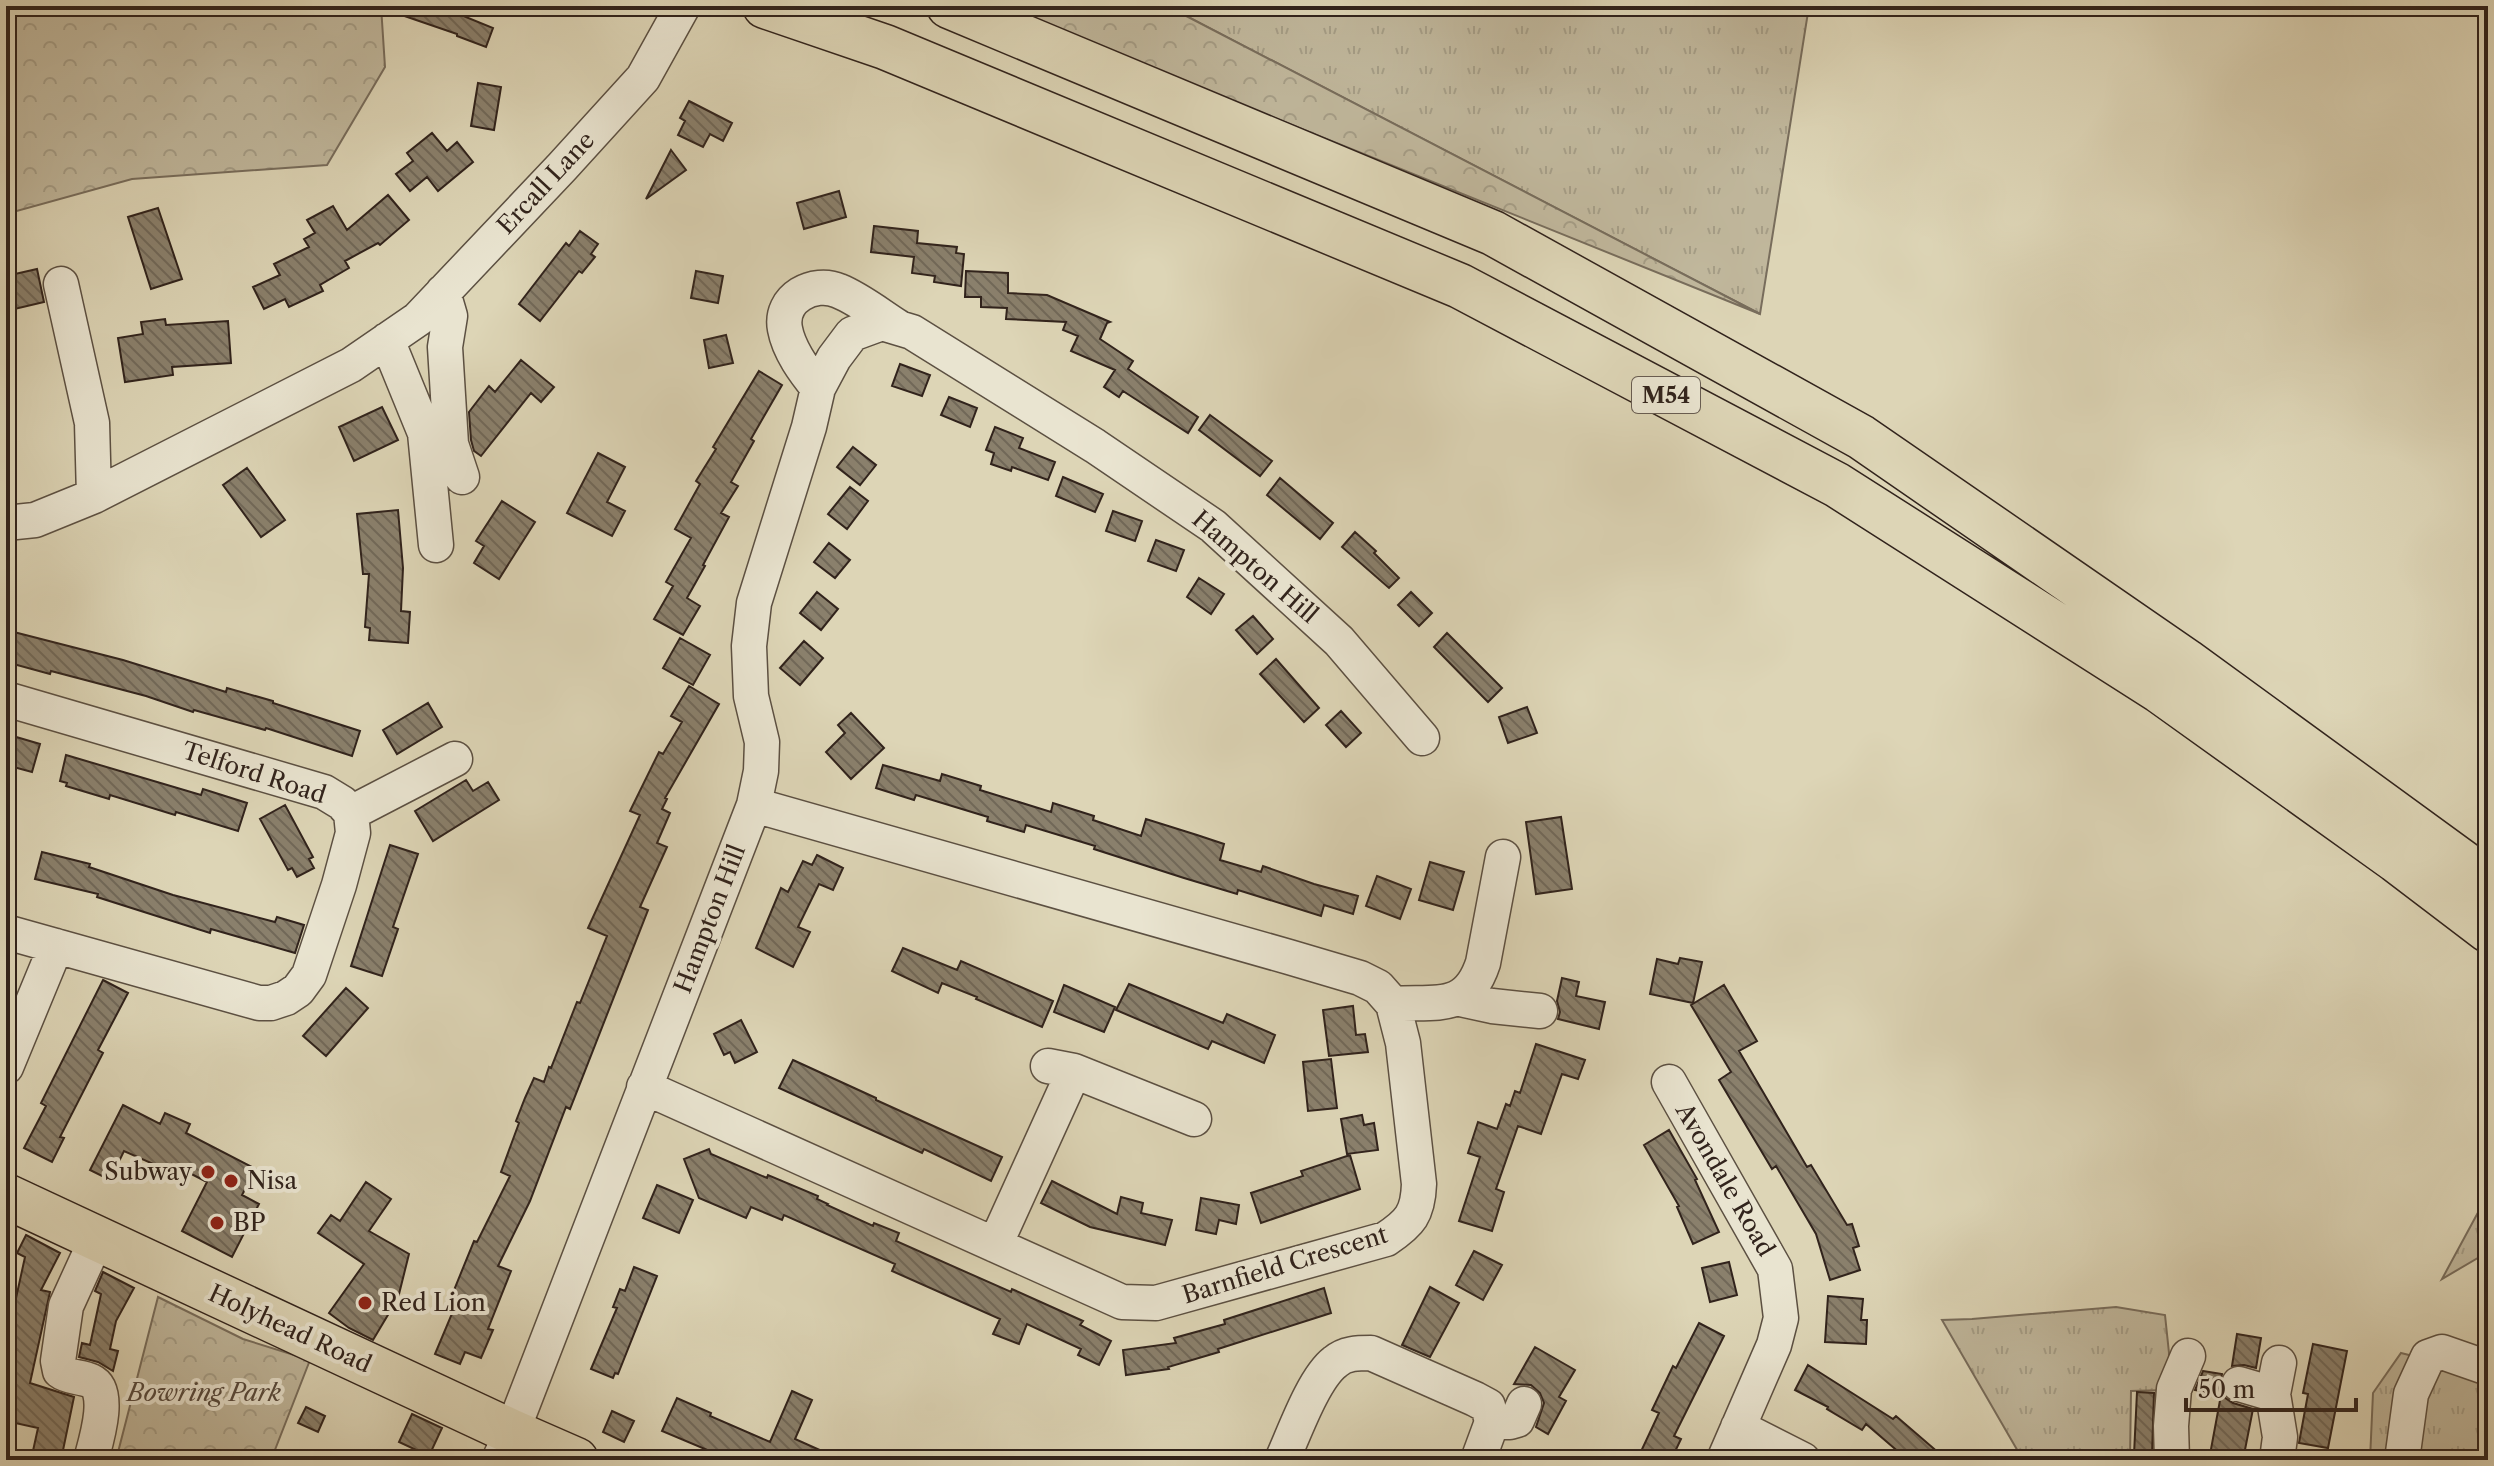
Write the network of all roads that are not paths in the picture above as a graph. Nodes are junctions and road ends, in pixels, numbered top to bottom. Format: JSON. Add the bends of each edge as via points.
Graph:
{"nodes":[{"id":1,"x":683,"y":6,"type":"edge"},
{"id":2,"x":765,"y":6,"type":"edge"},
{"id":3,"x":949,"y":6,"type":"edge"},
{"id":4,"x":61,"y":284,"type":"dead end"},
{"id":5,"x":443,"y":292,"type":"junction"},
{"id":6,"x":898,"y":327,"type":"junction"},
{"id":7,"x":387,"y":340,"type":"junction"},
{"id":8,"x":818,"y":388,"type":"junction"},
{"id":9,"x":462,"y":477,"type":"dead end"},
{"id":10,"x":94,"y":496,"type":"junction"},
{"id":11,"x":6,"y":523,"type":"edge"},
{"id":12,"x":436,"y":545,"type":"dead end"},
{"id":13,"x":6,"y":699,"type":"edge"},
{"id":14,"x":1422,"y":738,"type":"dead end"},
{"id":15,"x":455,"y":759,"type":"dead end"},
{"id":16,"x":754,"y":805,"type":"junction"},
{"id":17,"x":351,"y":813,"type":"junction"},
{"id":18,"x":1503,"y":857,"type":"dead end"},
{"id":19,"x":2396,"y":860,"type":"junction"},
{"id":20,"x":2488,"y":881,"type":"edge"},
{"id":21,"x":2488,"y":930,"type":"edge"},
{"id":22,"x":6,"y":932,"type":"edge"},
{"id":23,"x":56,"y":946,"type":"junction"},
{"id":24,"x":2488,"y":947,"type":"edge"},
{"id":25,"x":1460,"y":999,"type":"junction"},
{"id":26,"x":1393,"y":1004,"type":"junction"},
{"id":27,"x":1540,"y":1011,"type":"dead end"},
{"id":28,"x":6,"y":1067,"type":"edge"},
{"id":29,"x":1669,"y":1082,"type":"dead end"},
{"id":30,"x":644,"y":1087,"type":"junction"},
{"id":31,"x":1194,"y":1119,"type":"dead end"},
{"id":32,"x":6,"y":1196,"type":"edge"},
{"id":33,"x":97,"y":1238,"type":"junction"},
{"id":34,"x":995,"y":1245,"type":"junction"},
{"id":35,"x":2188,"y":1356,"type":"dead end"},
{"id":36,"x":2488,"y":1368,"type":"edge"},
{"id":37,"x":2239,"y":1384,"type":"dead end"},
{"id":38,"x":1524,"y":1404,"type":"dead end"},
{"id":39,"x":1492,"y":1422,"type":"junction"},
{"id":40,"x":1738,"y":1427,"type":"junction"},
{"id":41,"x":505,"y":1446,"type":"edge"},
{"id":42,"x":91,"y":1460,"type":"edge"},
{"id":43,"x":576,"y":1460,"type":"edge"},
{"id":44,"x":1282,"y":1460,"type":"edge"},
{"id":45,"x":1478,"y":1460,"type":"edge"},
{"id":46,"x":1724,"y":1460,"type":"edge"},
{"id":47,"x":1803,"y":1460,"type":"edge"},
{"id":48,"x":2172,"y":1460,"type":"edge"},
{"id":49,"x":2277,"y":1460,"type":"edge"},
{"id":50,"x":2402,"y":1460,"type":"edge"}],
"edges":[{"from":1,"to":5,"type":"street","name":"Ercall Lane","via":[[643,78]]},
{"from":2,"to":19,"type":"main road","number":"M54","via":[[885,47],[1460,286],[1837,485],[2160,691]]},
{"from":3,"to":20,"type":"main road","number":"M54","via":[[1493,233],[1861,437],[2186,661]]},
{"from":4,"to":10,"type":"street","via":[[92,423]]},
{"from":5,"to":7,"type":"street","name":"Ercall Lane","via":[[418,319]]},
{"from":5,"to":9,"type":"street","via":[[450,316],[445,347],[451,444]]},
{"from":6,"to":8,"type":"street","name":"Hampton Hill","via":[[882,323],[852,334]]},
{"from":6,"to":8,"type":"street","name":"Hampton Hill","via":[[839,291],[814,287],[801,293],[785,316],[785,329],[801,366]]},
{"from":6,"to":14,"type":"street","name":"Hampton Hill","via":[[1095,446],[1213,526],[1339,641]]},
{"from":7,"to":10,"type":"street","name":"Ercall Lane","via":[[351,365]]},
{"from":7,"to":12,"type":"street","via":[[425,433]]},
{"from":8,"to":16,"type":"street","name":"Hampton Hill","via":[[754,603],[751,696],[762,742]]},
{"from":10,"to":11,"type":"street","name":"Ercall Lane","via":[[35,520]]},
{"from":13,"to":17,"type":"street","name":"Telford Road","via":[[324,792]]},
{"from":15,"to":17,"type":"street"},
{"from":16,"to":26,"type":"street","via":[[1360,978],[1378,987]]},
{"from":16,"to":30,"type":"street","name":"Hampton Hill"},
{"from":17,"to":23,"type":"street","name":"Telford Road","via":[[353,833],[309,975],[286,998],[259,1003]]},
{"from":18,"to":25,"type":"street","via":[[1483,963],[1478,979]]},
{"from":19,"to":21,"type":"main road","number":"M54"},
{"from":19,"to":24,"type":"main road","number":"M54"},
{"from":22,"to":23,"type":"street","name":"Telford Road"},
{"from":23,"to":28,"type":"street"},
{"from":25,"to":26,"type":"street"},
{"from":25,"to":27,"type":"street"},
{"from":26,"to":34,"type":"street","name":"Barnfield Crescent","via":[[1403,1043],[1419,1184],[1413,1216],[1386,1239],[1156,1303],[1122,1302]]},
{"from":29,"to":40,"type":"street","name":"Avondale Road","via":[[1775,1269],[1781,1318]]},
{"from":30,"to":34,"type":"street","name":"Barnfield Crescent"},
{"from":30,"to":41,"type":"street","name":"Hampton Hill"},
{"from":31,"to":34,"type":"street","via":[[1061,1068]]},
{"from":32,"to":33,"type":"main road","name":"Holyhead Road"},
{"from":33,"to":41,"type":"main road","name":"Holyhead Road"},
{"from":33,"to":42,"type":"street","via":[[66,1306],[58,1361],[60,1371],[88,1379],[102,1391]]},
{"from":35,"to":48,"type":"street","via":[[2174,1389]]},
{"from":36,"to":50,"type":"street","via":[[2442,1352],[2428,1357],[2411,1394]]},
{"from":37,"to":49,"type":"street","via":[[2276,1378]]},
{"from":38,"to":39,"type":"street","via":[[1517,1420]]},
{"from":39,"to":44,"type":"street","via":[[1488,1406],[1475,1399],[1371,1353],[1355,1353],[1336,1360],[1320,1378]]},
{"from":39,"to":45,"type":"street"},
{"from":40,"to":46,"type":"street","name":"Avondale Road"},
{"from":40,"to":47,"type":"street"},
{"from":41,"to":43,"type":"main road","name":"Holyhead Road"}]}
